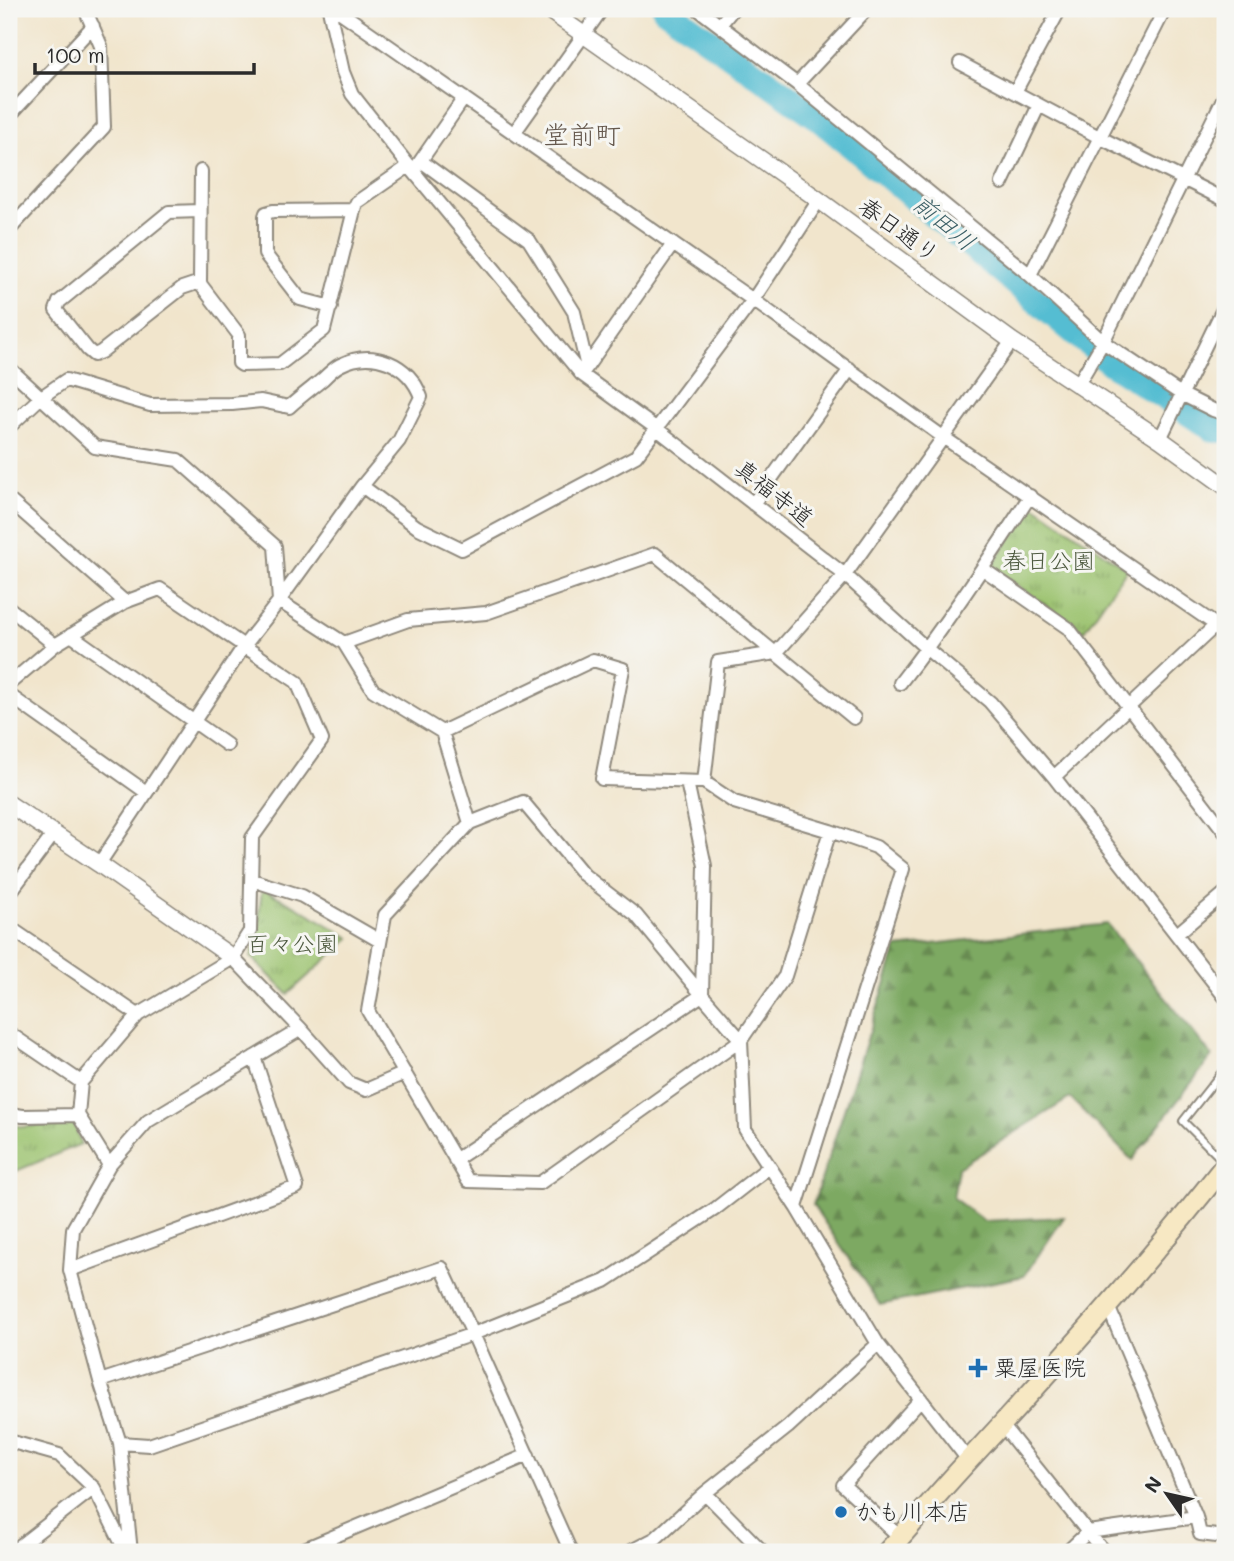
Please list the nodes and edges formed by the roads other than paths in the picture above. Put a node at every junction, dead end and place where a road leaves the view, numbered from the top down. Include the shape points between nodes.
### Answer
1 (85, 9) edge
2 (330, 9) edge
3 (336, 9) edge
4 (547, 9) edge
5 (602, 9) edge
6 (698, 9) edge
7 (733, 9) edge
8 (867, 9) edge
9 (1060, 9) edge
10 (1165, 9) edge
11 (720, 25) junction
12 (93, 26) junction
13 (584, 35) junction
14 (961, 64) dead end
15 (797, 84) junction
16 (1015, 92) junction
17 (1225, 95) edge
18 (464, 98) junction
19 (1040, 105) junction
20 (9, 116) edge
21 (514, 133) junction
22 (1099, 137) junction
23 (414, 166) junction
24 (201, 171) dead end
25 (1184, 179) junction
26 (1002, 183) dead end
27 (819, 200) junction
28 (1225, 200) edge
29 (354, 210) junction
30 (200, 211) junction
31 (9, 230) edge
32 (673, 244) junction
33 (1030, 275) junction
34 (200, 282) junction
35 (753, 299) junction
36 (1225, 305) edge
37 (331, 306) junction
38 (1012, 341) junction
39 (1103, 342) junction
40 (9, 368) edge
41 (850, 369) junction
42 (584, 370) junction
43 (1077, 384) junction
44 (1181, 394) junction
45 (40, 398) junction
46 (1225, 414) edge
47 (9, 427) edge
48 (657, 429) junction
49 (943, 437) junction
50 (1160, 439) junction
51 (362, 486) junction
52 (1225, 486) edge
53 (1030, 496) junction
54 (9, 500) edge
55 (753, 504) junction
56 (983, 569) junction
57 (845, 575) junction
58 (279, 601) junction
59 (125, 602) junction
60 (9, 608) edge
61 (1216, 625) junction
62 (71, 635) junction
63 (1225, 641) edge
64 (344, 643) junction
65 (55, 645) junction
66 (244, 646) junction
67 (927, 649) junction
68 (776, 653) junction
69 (900, 683) dead end
70 (9, 684) edge
71 (9, 695) edge
72 (1128, 707) junction
73 (854, 718) dead end
74 (193, 722) junction
75 (442, 732) junction
76 (227, 745) dead end
77 (1054, 777) junction
78 (687, 782) junction
79 (704, 782) junction
80 (146, 792) junction
81 (9, 804) edge
82 (470, 823) junction
83 (830, 831) junction
84 (1225, 832) edge
85 (53, 835) junction
86 (99, 864) junction
87 (252, 880) junction
88 (1225, 893) edge
89 (9, 894) edge
90 (9, 927) edge
91 (1177, 934) junction
92 (380, 941) junction
93 (233, 958) junction
94 (702, 995) junction
95 (1225, 997) edge
96 (138, 1015) junction
97 (301, 1029) junction
98 (9, 1033) edge
99 (741, 1040) junction
100 (254, 1058) junction
101 (1225, 1068) edge
102 (405, 1073) junction
103 (81, 1082) junction
104 (9, 1114) edge
105 (78, 1115) junction
106 (455, 1160) junction
107 (1225, 1164) edge
108 (110, 1165) junction
109 (769, 1167) junction
110 (796, 1207) junction
111 (69, 1270) junction
112 (1108, 1306) junction
113 (473, 1334) junction
114 (878, 1344) junction
115 (100, 1381) junction
116 (921, 1398) junction
117 (1002, 1425) junction
118 (9, 1441) edge
119 (120, 1443) junction
120 (528, 1455) junction
121 (969, 1461) junction
122 (94, 1488) junction
123 (705, 1493) junction
124 (1196, 1517) junction
125 (1088, 1532) junction
126 (900, 1537) junction
127 (1225, 1537) edge
128 (754, 1550) edge
129 (12, 1552) edge
130 (128, 1552) edge
131 (297, 1552) edge
132 (571, 1552) edge
133 (628, 1552) edge
134 (887, 1552) edge
135 (1066, 1552) edge
136 (1104, 1552) edge

1 - 12 street
2 - 23 street, 真福寺道 via 352,94
3 - 18 street
4 - 13 street, 春日通り
5 - 13 street
6 - 11 street
7 - 11 street
8 - 15 street
9 - 16 street
10 - 22 street
11 - 15 street
12 - 20 street
12 - 31 street via 101,46 104,127
13 - 21 street
13 - 27 street, 春日通り
14 - 16 street
15 - 33 street
16 - 19 street
17 - 25 street
18 - 21 street
18 - 23 street
19 - 22 street
19 - 26 street
21 - 32 street
22 - 25 street
22 - 33 street
23 - 29 street via 357,202
23 - 42 street, 真福寺道
23 - 42 street via 529,240 574,312
24 - 30 street
25 - 28 street
25 - 39 street
27 - 35 street
27 - 38 street, 春日通り
29 - 37 street
29 - 37 street via 273,211 265,216 265,254 296,296
30 - 34 street
30 - 34 street via 169,212 56,310 94,355 182,288
32 - 35 street
32 - 42 street
33 - 39 street
34 - 37 street via 239,334 242,365 281,365 324,330
35 - 41 street
35 - 48 street
36 - 44 street
38 - 43 street, 春日通り
38 - 49 street
39 - 43 street
39 - 44 street
40 - 45 street
41 - 49 street
41 - 55 street
42 - 48 street, 真福寺道
43 - 50 street, 春日通り
44 - 46 street
44 - 50 street
45 - 47 street
45 - 51 street via 66,380 150,405 261,401 289,407 340,365 363,358 384,360 401,368 421,397 399,441
45 - 58 street via 95,447 178,460 275,546
48 - 51 street via 636,456 462,549 418,527
48 - 55 street, 真福寺道
49 - 53 street
49 - 57 street
50 - 52 street, 春日通り
51 - 58 street
53 - 56 street
53 - 61 street
54 - 59 street
55 - 57 street, 真福寺道
56 - 67 street
56 - 72 street via 1068,628
57 - 67 street, 真福寺道
57 - 68 street
58 - 64 street
58 - 66 street
59 - 62 street
59 - 66 street via 160,589
60 - 65 street
61 - 63 street
61 - 72 street
62 - 65 street
62 - 74 street
64 - 68 street via 408,620 486,613 655,554
64 - 75 street via 373,690
65 - 70 street
66 - 74 street
66 - 87 street via 297,682 322,740 251,838
67 - 69 street
67 - 77 street, 真福寺道 via 990,702
68 - 73 street
68 - 79 street via 718,662
71 - 80 street
72 - 77 street
72 - 84 street
74 - 76 street
74 - 80 street
75 - 78 street via 593,660 624,669 602,779
75 - 82 street
77 - 91 street, 真福寺道
78 - 79 street
78 - 94 street via 705,866
79 - 83 street via 734,802
80 - 86 street
81 - 85 street
82 - 92 street via 385,915
82 - 94 street via 523,802 584,874 636,915
83 - 99 street via 785,976
83 - 110 street via 876,847 903,869
85 - 86 street
85 - 89 street
86 - 93 street
87 - 92 street via 302,896
87 - 93 street via 250,931
88 - 91 street
90 - 96 street
91 - 95 street, 真福寺道
92 - 102 street via 368,1011
93 - 96 street
93 - 97 street
94 - 99 street
94 - 106 street
96 - 103 street
97 - 100 street
97 - 102 street via 349,1083 366,1090
98 - 103 street
99 - 106 street via 540,1183 468,1181
99 - 109 street via 745,1129
100 - 108 street via 148,1121
100 - 111 street via 297,1187
101 - 107 lane via 1183,1121
102 - 106 street
103 - 105 street
104 - 105 street
105 - 108 street
107 - 112 main road
108 - 111 street via 73,1229
109 - 110 street
109 - 113 street via 715,1209 605,1281
110 - 114 street
111 - 115 street
112 - 117 main road
112 - 124 street
113 - 115 street via 442,1268
113 - 119 street via 149,1445
113 - 120 street
114 - 116 street
114 - 123 street via 788,1427
115 - 119 street
116 - 121 street
116 - 126 street via 843,1485
117 - 121 main road
117 - 125 street
118 - 122 street via 59,1455
119 - 130 street
120 - 131 street
120 - 132 street
121 - 126 main road
122 - 129 street
122 - 130 street
123 - 128 street
123 - 133 street via 656,1538
124 - 125 street
124 - 127 street via 1200,1534
125 - 135 street
125 - 136 street
126 - 134 main road

